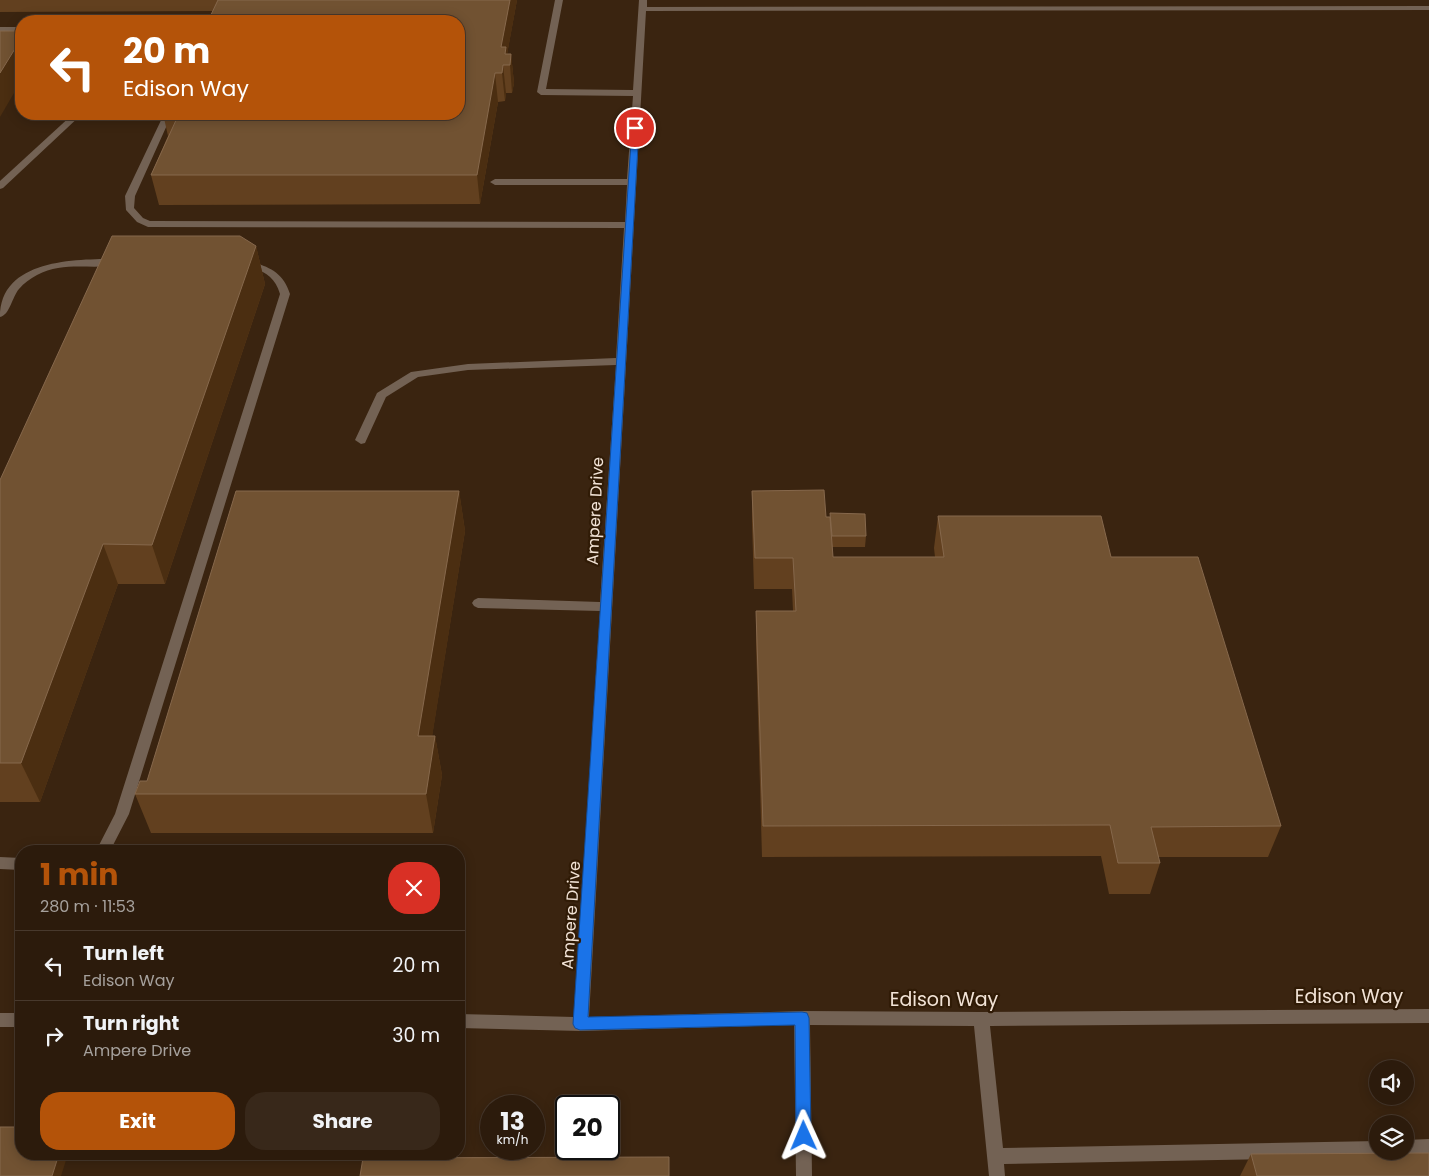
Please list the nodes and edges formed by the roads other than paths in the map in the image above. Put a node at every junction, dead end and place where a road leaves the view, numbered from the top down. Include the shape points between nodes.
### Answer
1 (559, 0) edge
2 (873, 0) edge
3 (954, 4) edge
4 (1289, 4) edge
5 (642, 5) edge
6 (1429, 8) edge
7 (876, 9) junction
8 (0, 29) edge
9 (15, 29) edge
10 (637, 93) junction
11 (72, 120) edge
12 (165, 120) edge
13 (495, 182) dead end
14 (632, 182) junction
15 (0, 186) edge
16 (629, 224) junction
17 (134, 262) edge
18 (232, 263) edge
19 (0, 314) edge
20 (621, 361) junction
21 (361, 440) dead end
22 (478, 602) dead end
23 (606, 607) junction
24 (106, 845) edge
25 (0, 863) edge
26 (15, 864) edge
27 (1429, 1016) edge
28 (802, 1018) junction
29 (981, 1019) junction
30 (0, 1020) edge
31 (15, 1020) edge
32 (465, 1022) edge
33 (580, 1024) junction
34 (1369, 1148) edge
35 (1414, 1148) edge
36 (1429, 1148) edge
37 (994, 1156) junction
38 (804, 1176) edge
39 (997, 1176) edge

1 - 10 street via 541,92
2 - 7 street
3 - 4 street
3 - 7 street
4 - 6 street
5 - 7 street
5 - 10 street, Ampere Drive
8 - 9 street
10 - 14 street, Ampere Drive
11 - 15 street
12 - 16 street via 130,196 129,208 148,224
13 - 14 street
14 - 16 street, Ampere Drive
16 - 20 street, Ampere Drive
17 - 19 street via 59,264 31,273 16,286
18 - 24 street via 268,269 282,280 285,294 122,814
20 - 21 street via 468,367 415,374 381,395
20 - 23 street, Ampere Drive
22 - 23 street
23 - 33 street, Ampere Drive
25 - 26 street
27 - 29 street, Edison Way
28 - 29 street, Edison Way
28 - 33 street, Edison Way
28 - 38 street
29 - 37 street
30 - 31 street
32 - 33 street, Edison Way
34 - 37 street
35 - 36 street
37 - 39 street

